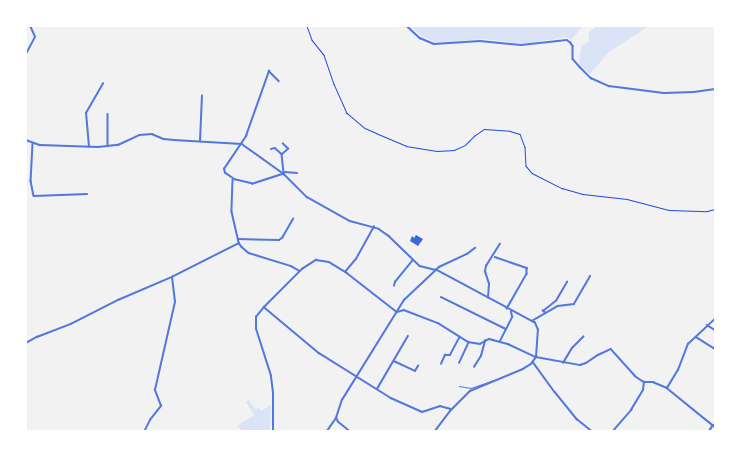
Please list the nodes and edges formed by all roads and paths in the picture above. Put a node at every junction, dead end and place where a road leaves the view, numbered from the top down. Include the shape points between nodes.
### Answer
1 (30, 26) edge
2 (307, 26) edge
3 (407, 26) edge
4 (26, 54) edge
5 (279, 81) dead end
6 (103, 82) dead end
7 (715, 89) edge
8 (202, 96) dead end
9 (108, 114) dead end
10 (26, 140) edge
11 (200, 141) junction
12 (33, 143) junction
13 (242, 144) junction
14 (283, 144) dead end
15 (108, 146) junction
16 (89, 147) junction
17 (271, 149) dead end
18 (282, 154) junction
19 (284, 173) junction
20 (297, 173) dead end
21 (233, 179) junction
22 (88, 194) dead end
23 (715, 209) edge
24 (293, 219) dead end
25 (374, 227) junction
26 (238, 239) junction
27 (239, 243) junction
28 (500, 244) dead end
29 (475, 248) dead end
30 (495, 256) dead end
31 (413, 260) junction
32 (436, 270) junction
33 (300, 271) junction
34 (345, 272) junction
35 (172, 276) junction
36 (590, 276) dead end
37 (567, 282) dead end
38 (394, 286) dead end
39 (441, 297) dead end
40 (488, 298) junction
41 (264, 307) junction
42 (507, 309) junction
43 (511, 311) junction
44 (397, 312) junction
45 (545, 313) junction
46 (715, 319) edge
47 (532, 321) junction
48 (707, 325) junction
49 (506, 329) junction
50 (715, 330) edge
51 (408, 336) dead end
52 (696, 336) junction
53 (583, 337) dead end
54 (460, 338) junction
55 (485, 341) junction
56 (500, 341) junction
57 (469, 342) junction
58 (26, 343) edge
59 (715, 349) edge
60 (536, 357) junction
61 (394, 361) junction
62 (533, 362) junction
63 (563, 363) junction
64 (441, 364) dead end
65 (459, 364) dead end
66 (418, 366) dead end
67 (474, 367) dead end
68 (357, 376) junction
69 (497, 380) junction
70 (644, 382) junction
71 (459, 386) dead end
72 (667, 388) junction
73 (377, 389) junction
74 (451, 409) junction
75 (336, 418) junction
76 (713, 425) junction
77 (715, 427) edge
78 (104, 431) edge
79 (146, 431) edge
80 (273, 431) edge
81 (327, 431) edge
82 (349, 431) edge
83 (435, 431) edge
84 (592, 431) edge
85 (613, 431) edge
86 (709, 431) edge

1 - 4 street via 35,37
2 - 23 path via 312,40 324,55 347,113 365,128 406,146 437,151 454,150 484,130 515,132 520,134 523,140 526,166 532,173 562,188 583,194 626,199 669,210
3 - 7 street via 420,38 434,44 480,40 521,46 567,40 573,46 573,59 580,67 591,78 610,86 664,93
5 - 13 street via 269,71
6 - 16 street via 86,113
8 - 11 street
9 - 15 street
10 - 12 street
11 - 13 street
11 - 15 street via 164,139 152,134 143,134 118,145
12 - 16 street
12 - 22 street via 31,181 34,196
13 - 19 street
13 - 21 street via 224,169
14 - 18 street via 288,149
15 - 16 street
17 - 18 street via 275,148
18 - 19 street
19 - 20 street
19 - 21 street via 253,184
19 - 25 street via 307,197 350,221
21 - 26 street via 232,212
24 - 26 street via 279,240
25 - 31 street via 389,236
25 - 34 street via 356,259
26 - 27 street
27 - 33 street via 249,253
27 - 35 street
28 - 40 street via 486,266
29 - 32 street
30 - 42 street via 527,268 527,274
31 - 32 street via 423,268
31 - 38 street
32 - 40 street
32 - 44 street via 409,294
33 - 34 street via 316,260 329,262
33 - 41 street
34 - 44 street
35 - 58 street
35 - 79 street via 175,302 155,390 161,406 146,427
36 - 45 street via 574,304 558,306
37 - 45 street via 556,301 543,310
39 - 49 street
40 - 42 street
41 - 68 street via 319,353
41 - 80 street via 257,314 256,328 273,393
42 - 43 street
43 - 47 street
43 - 49 street via 512,317
44 - 54 street via 404,310 438,323
44 - 68 street
45 - 47 street
46 - 48 street
47 - 60 street via 538,330
48 - 50 street
48 - 52 street
49 - 56 street
51 - 61 street
52 - 59 street
52 - 72 street via 688,344 678,370
53 - 63 street via 572,348
54 - 57 street
54 - 64 street via 450,355 445,355
55 - 56 street
55 - 57 street via 480,344
55 - 67 street via 481,356
56 - 60 street
57 - 65 street
60 - 62 street
60 - 63 street
61 - 66 street via 415,371
61 - 73 street
62 - 69 street via 524,369
62 - 84 street via 577,419
63 - 70 street via 580,365 611,349 626,368
68 - 73 street
68 - 75 street via 346,391
69 - 71 lane via 471,388
69 - 74 street via 470,392
70 - 72 street via 653,382
70 - 85 street via 643,390 631,410
72 - 76 street
73 - 74 street via 418,411 426,412 440,406
74 - 83 street
75 - 81 street
75 - 82 street
76 - 77 street
76 - 86 street
78 - 79 highway

